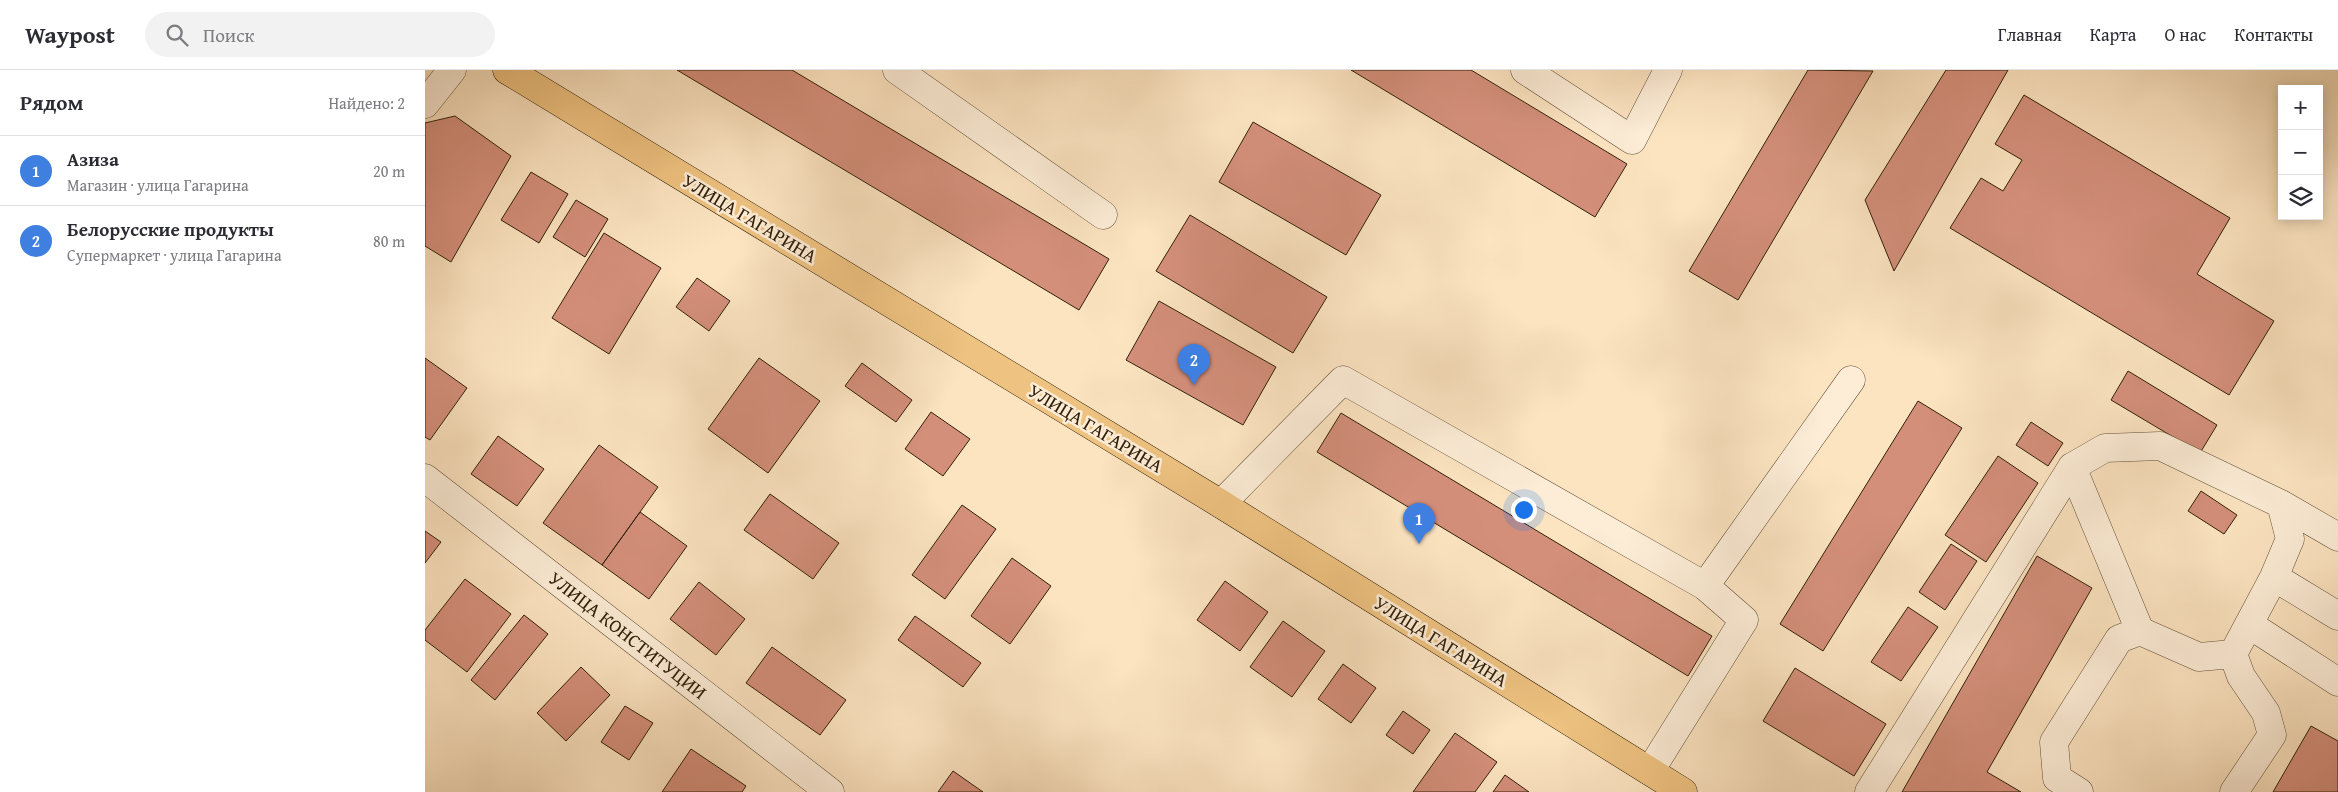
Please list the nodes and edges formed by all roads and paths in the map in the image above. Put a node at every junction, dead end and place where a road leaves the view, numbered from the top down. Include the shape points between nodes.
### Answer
1 (452, 70) edge
2 (507, 70) edge
3 (897, 70) edge
4 (1525, 70) edge
5 (1668, 70) edge
6 (425, 104) edge
7 (1103, 216) dead end
8 (1851, 380) dead end
9 (2073, 467) junction
10 (425, 478) edge
11 (1221, 504) junction
12 (2281, 504) junction
13 (2338, 537) edge
14 (2274, 577) junction
15 (1705, 586) junction
16 (2338, 616) edge
17 (2250, 625) junction
18 (2140, 631) junction
19 (2233, 654) junction
20 (2338, 682) edge
21 (1650, 771) junction
22 (830, 792) edge
23 (1683, 792) edge
24 (1869, 792) edge
25 (2079, 792) edge
26 (2234, 792) edge

1 - 6 street
2 - 11 main road, УЛИЦА ГАГАРИНА
3 - 7 street
4 - 5 street via 1632,140
8 - 15 street
9 - 12 street via 2105,448 2160,446
9 - 18 street
9 - 24 street
10 - 22 street, УЛИЦА КОНСТИТУЦИИ
11 - 15 street via 1343,380
11 - 21 main road, УЛИЦА ГАГАРИНА
12 - 13 street
12 - 14 street via 2290,539
14 - 16 street
14 - 17 street
15 - 21 street via 1744,620
17 - 19 street
17 - 20 street
18 - 19 street via 2199,657
18 - 25 street via 2119,639 2054,742 2057,778
19 - 26 street via 2241,676 2265,713 2271,735
21 - 23 main road, УЛИЦА ГАГАРИНА

